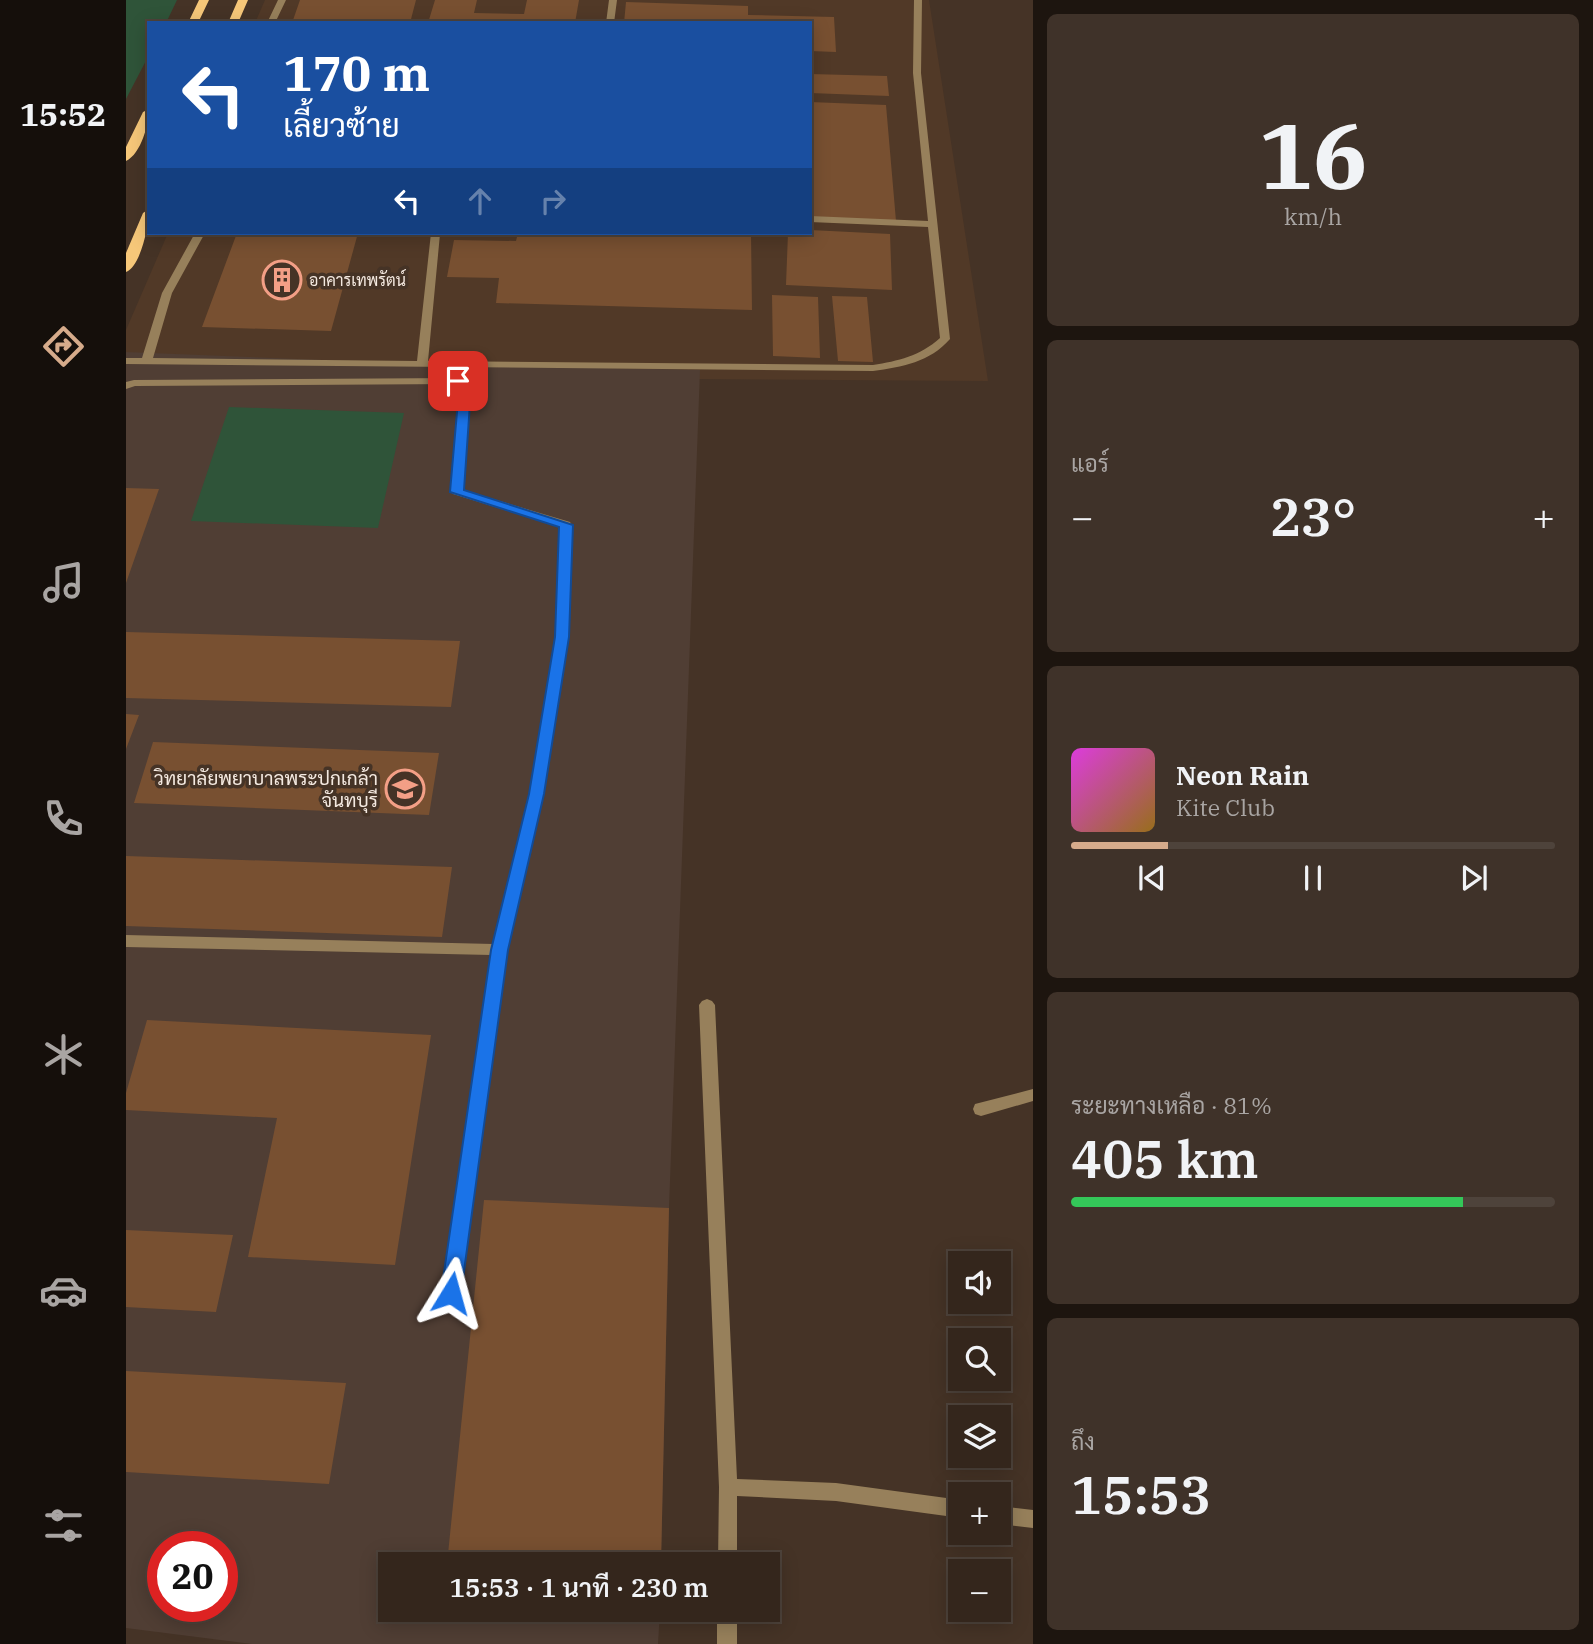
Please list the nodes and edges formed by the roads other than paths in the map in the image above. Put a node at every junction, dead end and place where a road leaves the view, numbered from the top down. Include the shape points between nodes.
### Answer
1 (204, 0) edge
2 (243, 0) edge
3 (282, 0) edge
4 (613, 0) edge
5 (918, 0) edge
6 (194, 21) edge
7 (234, 21) edge
8 (272, 21) edge
9 (610, 21) edge
10 (147, 116) edge
11 (126, 158) edge
12 (147, 218) edge
13 (812, 219) edge
14 (932, 224) junction
15 (199, 235) edge
16 (435, 235) edge
17 (126, 268) edge
18 (126, 361) edge
19 (146, 362) junction
20 (422, 364) junction
21 (126, 386) edge
22 (126, 941) edge
23 (499, 950) junction
24 (708, 1005) dead end
25 (1033, 1095) edge
26 (981, 1109) dead end
27 (451, 1293) dead end
28 (728, 1487) junction
29 (948, 1507) edge
30 (1011, 1516) edge
31 (1033, 1519) edge
32 (727, 1552) edge
33 (727, 1622) edge
34 (727, 1644) edge

1 - 6 main road
2 - 7 main road
3 - 8 street
4 - 9 street
5 - 14 street via 917,72
10 - 11 main road
12 - 17 main road
13 - 14 street
14 - 20 street via 945,339 930,353 908,363 873,368
15 - 19 street via 167,293
16 - 20 street
18 - 19 street
19 - 20 street
21 - 23 street via 458,381 465,389 457,492 566,525 562,637 537,794
22 - 23 street
23 - 27 street
24 - 28 street
25 - 26 street
28 - 29 street via 836,1492
28 - 32 street
30 - 31 street
33 - 34 street

